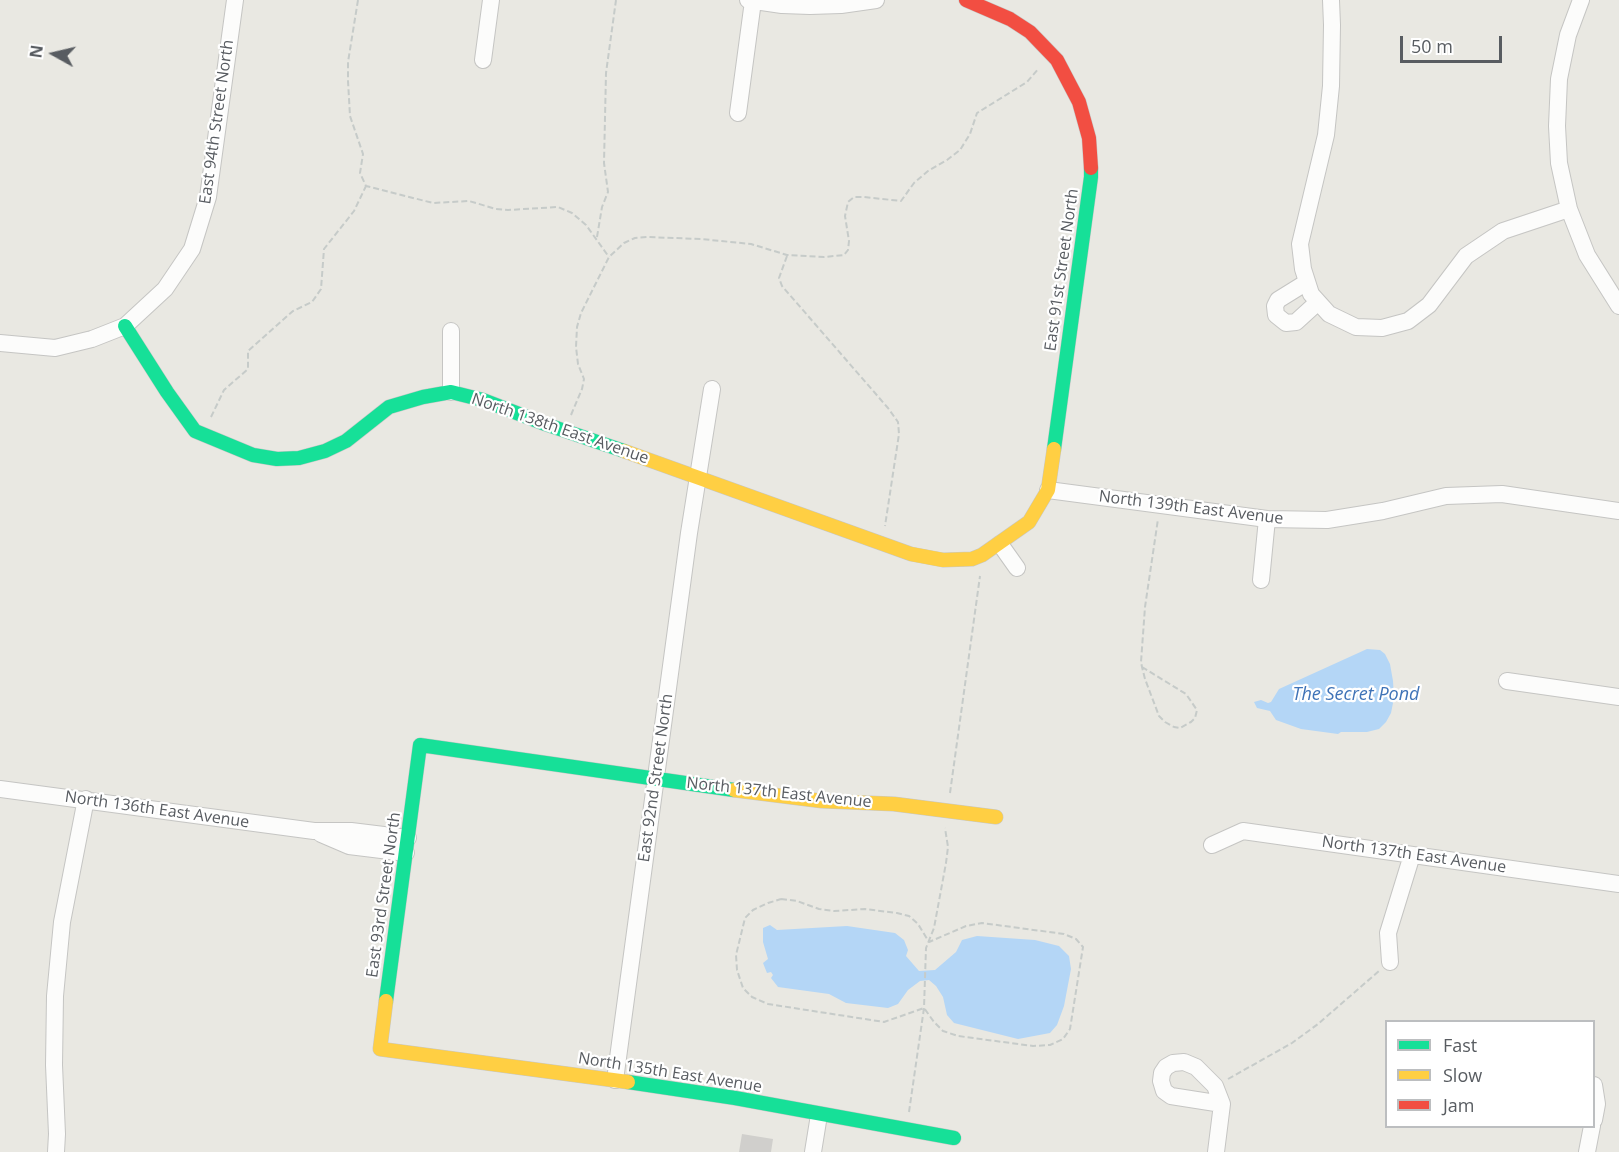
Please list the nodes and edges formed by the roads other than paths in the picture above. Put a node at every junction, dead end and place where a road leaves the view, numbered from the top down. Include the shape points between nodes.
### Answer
1 (235, 0) edge
2 (490, 0) edge
3 (876, 0) edge
4 (966, 0) edge
5 (1331, 0) edge
6 (1581, 0) edge
7 (751, 1) edge
8 (483, 60) dead end
9 (738, 113) dead end
10 (1569, 209) junction
11 (1619, 306) edge
12 (125, 326) junction
13 (451, 331) dead end
14 (0, 343) edge
15 (712, 389) dead end
16 (451, 392) junction
17 (698, 476) junction
18 (1048, 490) junction
19 (1619, 512) edge
20 (1267, 519) junction
21 (1000, 544) junction
22 (1017, 568) dead end
23 (1261, 580) dead end
24 (1507, 681) dead end
25 (1619, 697) edge
26 (420, 745) joint
27 (657, 779) junction
28 (0, 789) edge
29 (86, 799) junction
30 (996, 817) dead end
31 (407, 845) junction
32 (1212, 845) dead end
33 (1412, 855) junction
34 (1619, 884) edge
35 (1390, 963) road end
36 (380, 1048) joint
37 (615, 1080) junction
38 (1595, 1094) edge
39 (1222, 1104) junction
40 (1595, 1112) edge
41 (819, 1115) junction
42 (1592, 1128) edge
43 (954, 1138) dead end
44 (56, 1152) edge
45 (813, 1152) edge
46 (1216, 1152) edge
47 (1587, 1152) edge

1 - 12 street, East 94th Street North via 208,197 192,249 165,289
2 - 8 street
3 - 7 street via 810,6
4 - 18 street, East 91st Street North via 1010,19 1030,32 1052,55 1079,102 1089,138 1091,177
5 - 10 street via 1331,86 1326,135 1300,244 1303,269 1312,293 1329,314 1356,327 1382,328 1408,321 1429,305 1466,256 1503,231
6 - 10 street via 1568,35 1559,79 1559,163
7 - 9 street
10 - 11 street via 1587,255
12 - 14 street via 56,348
12 - 16 street, North 138th East Avenue via 195,431 253,455 299,458 326,451 346,441 388,408
13 - 16 street
15 - 17 street, East 92nd Street North
16 - 17 street, North 138th East Avenue
17 - 21 street, North 138th East Avenue via 911,554 943,560 972,559
17 - 27 street, East 92nd Street North
18 - 20 street, North 139th East Avenue
18 - 21 street, North 138th East Avenue via 1029,522
19 - 20 street, North 139th East Avenue via 1502,494 1446,496 1327,520
20 - 23 street
21 - 22 street
24 - 25 street
26 - 27 street, North 137th East Avenue
26 - 31 street, East 93rd Street North
27 - 30 street, North 137th East Avenue via 769,795 894,804
27 - 37 street, East 92nd Street North
28 - 29 street, North 136th East Avenue
29 - 31 street, North 136th East Avenue via 314,831 350,846
29 - 44 street via 62,922 55,996
31 - 36 street, East 93rd Street North
32 - 33 street, North 137th East Avenue via 1243,831
33 - 34 street, North 137th East Avenue
33 - 35 street via 1388,933
36 - 37 street, North 135th East Avenue
37 - 41 street, North 135th East Avenue
38 - 40 street
39 - 39 street via 1215,1086 1196,1067 1173,1063 1162,1073 1164,1091 1171,1096
39 - 46 street
41 - 43 street, North 135th East Avenue
41 - 45 street
42 - 47 street

